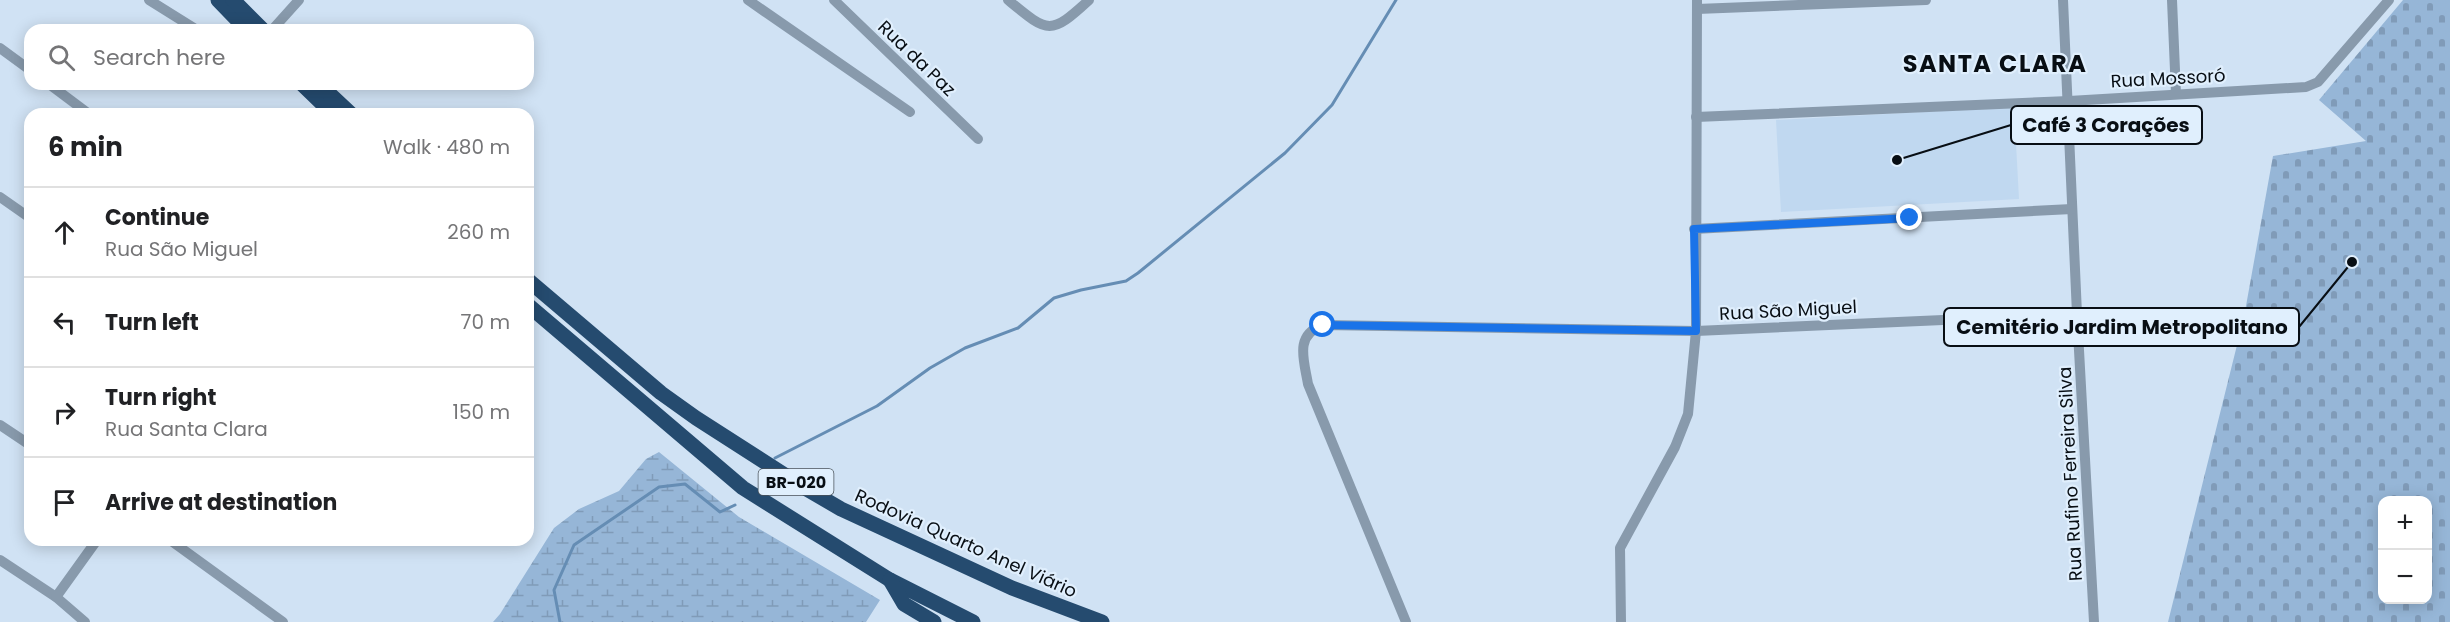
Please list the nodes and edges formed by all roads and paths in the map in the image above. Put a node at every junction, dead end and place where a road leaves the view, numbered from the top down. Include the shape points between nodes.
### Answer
1 (149, 0) edge
2 (218, 0) edge
3 (233, 0) edge
4 (299, 0) edge
5 (748, 0) edge
6 (834, 0) edge
7 (1008, 0) edge
8 (1089, 0) edge
9 (1926, 0) edge
10 (2063, 0) edge
11 (2172, 0) edge
12 (2389, 0) edge
13 (1697, 4) edge
14 (187, 24) edge
15 (241, 24) edge
16 (257, 24) edge
17 (277, 24) edge
18 (0, 48) edge
19 (24, 66) edge
20 (57, 90) edge
21 (308, 90) edge
22 (325, 90) edge
23 (2176, 94) junction
24 (2069, 101) junction
25 (81, 108) edge
26 (327, 108) edge
27 (345, 108) edge
28 (910, 112) dead end
29 (1696, 117) junction
30 (978, 139) dead end
31 (0, 197) edge
32 (2072, 209) junction
33 (24, 214) edge
34 (1694, 229) junction
35 (534, 285) edge
36 (534, 310) edge
37 (2077, 314) junction
38 (1696, 331) junction
39 (0, 425) edge
40 (24, 441) edge
41 (93, 546) edge
42 (178, 546) edge
43 (0, 560) edge
44 (890, 580) junction
45 (56, 597) junction
46 (85, 622) edge
47 (283, 622) edge
48 (934, 622) edge
49 (973, 622) edge
50 (1102, 622) edge
51 (1406, 622) edge
52 (1621, 622) edge
53 (2094, 622) edge

1 - 14 street
2 - 15 highway
3 - 16 highway
4 - 17 street
5 - 28 street
6 - 30 street, Rua da Paz
7 - 8 street via 1049,28 1072,16
9 - 13 street
10 - 24 street, Rua Rufino Ferreira Silva
11 - 23 street
12 - 23 street, Rua Mossoró via 2314,84
13 - 29 street
18 - 19 street
20 - 25 street
21 - 26 highway
22 - 27 highway
23 - 24 street, Rua Mossoró
24 - 29 street, Rua Mossoró
24 - 32 street, Rua Rufino Ferreira Silva
29 - 34 street
31 - 33 street
32 - 34 street
32 - 37 street, Rua Rufino Ferreira Silva
34 - 38 street
35 - 50 highway, Rodovia Quarto Anel Viário / BR-020 via 661,393 805,488 1012,588
36 - 44 highway, BR-020 via 743,488
37 - 38 street, Rua São Miguel
37 - 53 street, Rua Rufino Ferreira Silva
38 - 51 street, Rua São Miguel via 1323,325 1313,328 1302,348 1308,384
38 - 52 street via 1688,414 1682,433 1620,548
39 - 40 street
41 - 45 street
42 - 47 street
43 - 45 street
44 - 48 highway via 904,604
44 - 49 highway, BR-020
45 - 46 street

